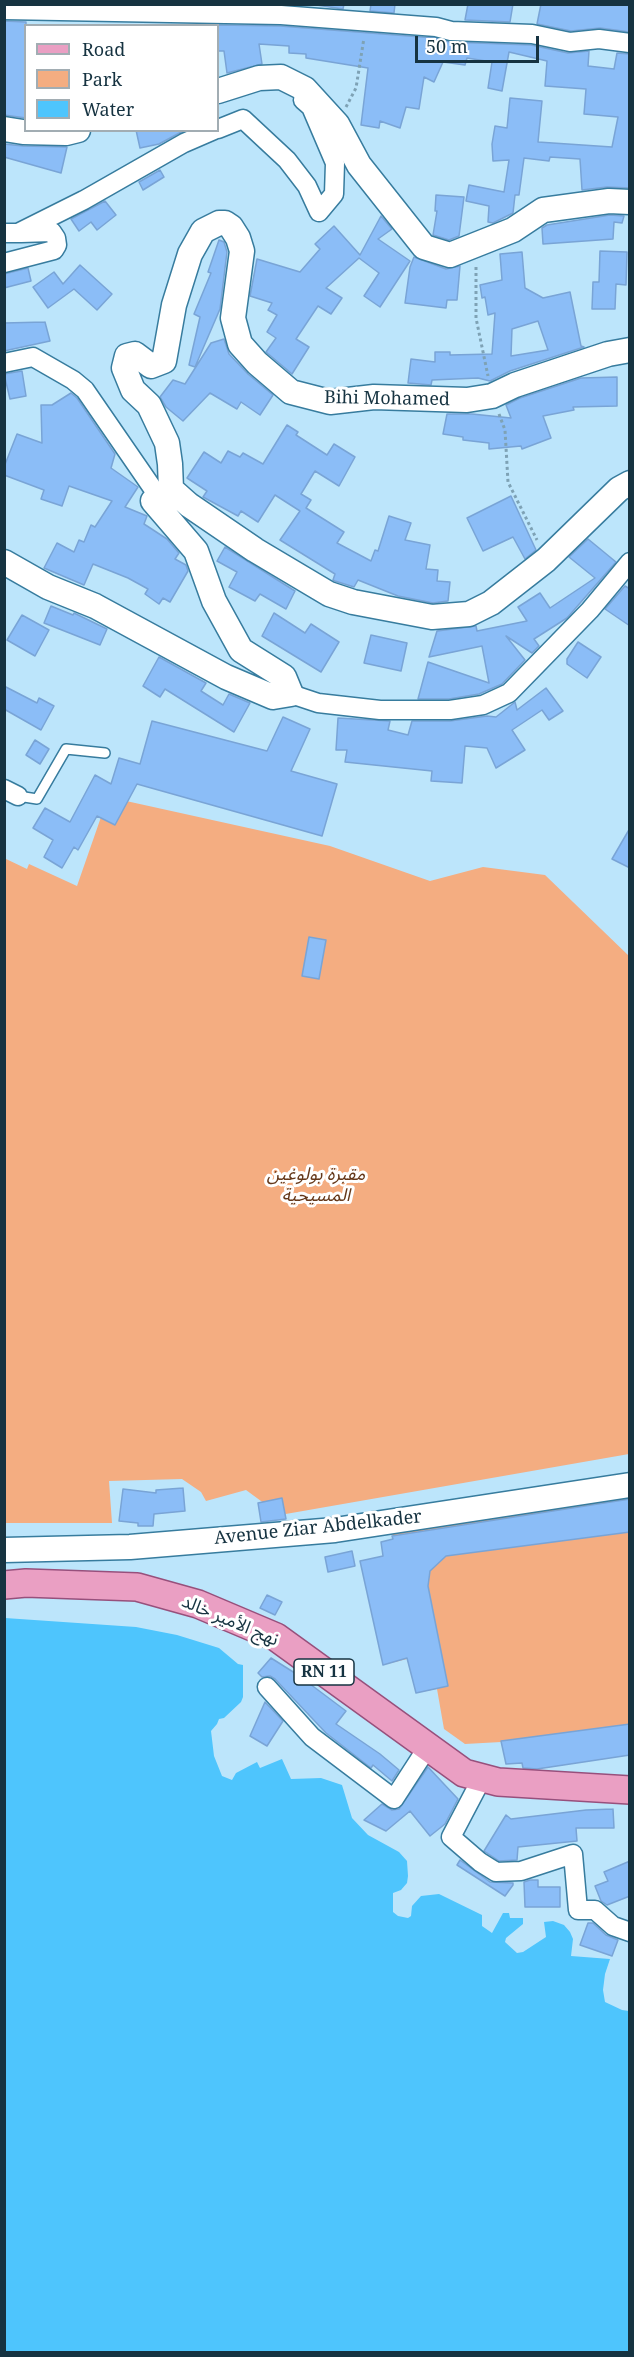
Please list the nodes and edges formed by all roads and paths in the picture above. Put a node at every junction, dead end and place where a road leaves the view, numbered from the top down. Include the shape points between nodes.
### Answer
1 (4, 10) edge
2 (366, 22) junction
3 (630, 43) edge
4 (281, 77) junction
5 (219, 91) edge
6 (337, 124) junction
7 (4, 129) edge
8 (219, 129) edge
9 (24, 130) edge
10 (50, 132) edge
11 (70, 132) edge
12 (211, 132) edge
13 (630, 202) edge
14 (11, 233) edge
15 (4, 263) edge
16 (630, 350) edge
17 (4, 363) edge
18 (630, 483) edge
19 (164, 493) junction
20 (4, 562) edge
21 (630, 562) edge
22 (291, 694) junction
23 (105, 753) dead end
24 (11, 793) edge
25 (630, 1485) edge
26 (4, 1550) edge
27 (4, 1585) edge
28 (267, 1687) dead end
29 (427, 1748) junction
30 (482, 1778) junction
31 (630, 1790) edge
32 (630, 1932) edge

1 - 2 street via 281,15
2 - 3 street via 532,34 570,42 599,39
2 - 6 path via 356,88
4 - 5 street via 259,78
4 - 6 street via 305,89
4 - 8 street via 311,107 335,163 334,194 319,212 307,186 287,160 243,119
6 - 13 street via 359,165 424,247 450,255 513,230 543,210
7 - 9 street
10 - 11 street
12 - 14 street via 184,143 84,200
14 - 15 street via 52,232 57,245 54,250
16 - 19 street, Bihi Mohamed via 515,385 492,396 467,400 374,398 330,402 291,392 240,344 233,318 242,251 231,227 219,223 203,231 190,254 174,305 164,361 151,366 135,354 128,356 124,368 133,390 148,405 167,443 170,464
17 - 19 street via 33,357 73,380 85,390
18 - 19 street via 619,489 546,560 491,603 469,614 432,617 329,594
19 - 22 street via 153,501 196,551 214,601 242,650 284,677
20 - 22 street via 226,677 273,697
21 - 22 street via 590,610 509,693 483,705 450,710 380,710 318,703
23 - 24 lane via 66,749 37,799
25 - 26 street, Avenue Ziar Abdelkader via 335,1530 130,1547
27 - 29 main road, نهج الأمير خالد / RN 11 via 137,1587 198,1604 276,1637
28 - 29 street via 312,1737 394,1799
29 - 30 main road, نهج الأمير خالد / RN 11 via 464,1773
30 - 31 main road, نهج الأمير خالد / RN 11
30 - 32 street via 451,1837 496,1872 522,1871 573,1854 578,1911 595,1910 613,1926

